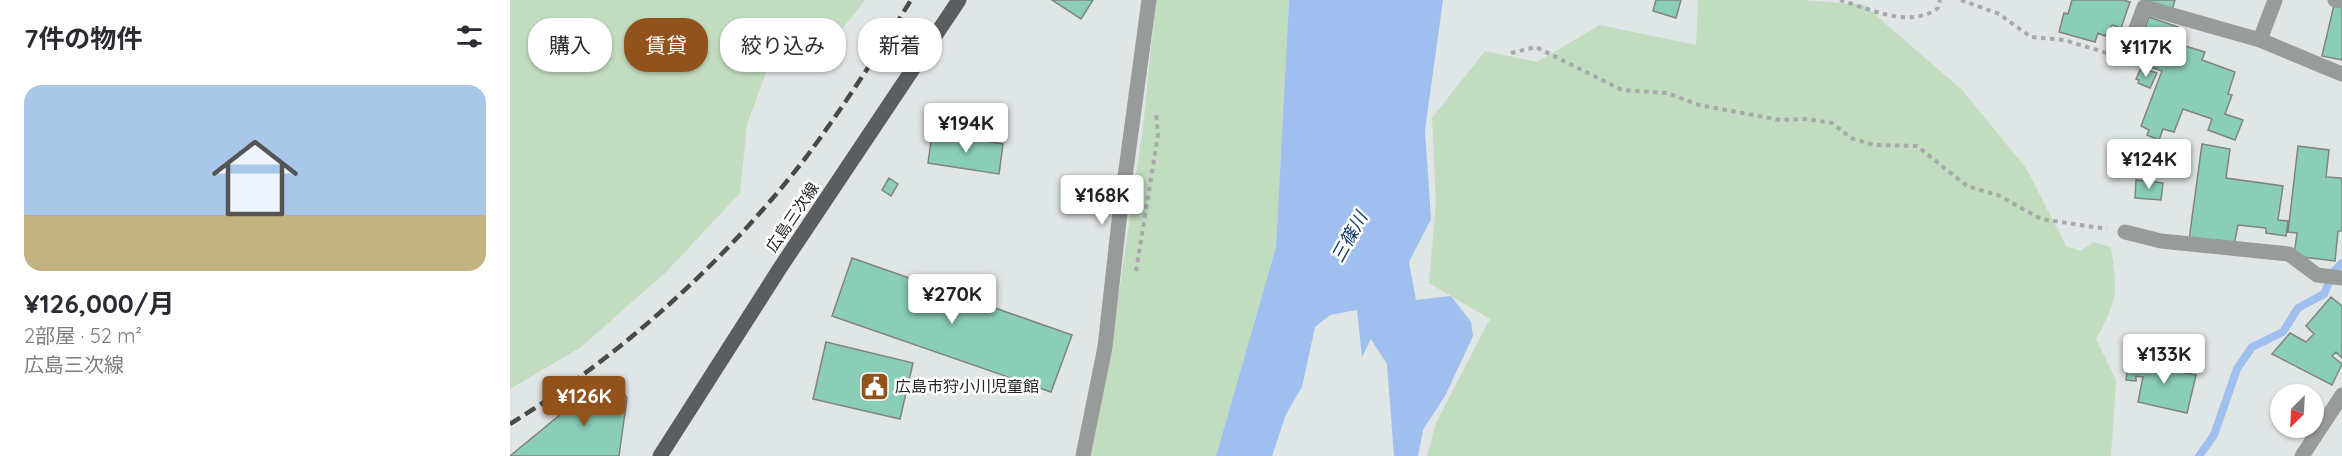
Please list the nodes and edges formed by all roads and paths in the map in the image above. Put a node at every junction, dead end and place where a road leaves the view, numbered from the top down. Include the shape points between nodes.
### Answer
1 (959, 0) edge
2 (1149, 0) edge
3 (1840, 0) edge
4 (1940, 0) edge
5 (1961, 0) edge
6 (2275, 0) edge
7 (2335, 0) edge
8 (2342, 1) edge
9 (2260, 40) junction
10 (1511, 53) dead end
11 (2125, 58) joint
12 (2342, 74) edge
13 (2125, 232) joint
14 (2342, 278) edge
15 (2342, 395) edge
16 (660, 456) edge
17 (1083, 456) edge
18 (2302, 456) edge

1 - 16 main road, 広島三次線
2 - 17 street via 1105,347
3 - 4 path via 1915,19 1929,15 1938,8
5 - 11 path via 1999,14 2031,37 2064,40
6 - 9 street
7 - 8 street
9 - 11 street via 2144,6
9 - 12 street
10 - 13 path via 1536,47 1622,90 1667,93 1699,105 1780,120 1832,123 1851,138 1874,145 1917,146 1967,186 2000,196 2041,219
13 - 14 street via 2160,241 2289,254 2318,275
15 - 18 street

